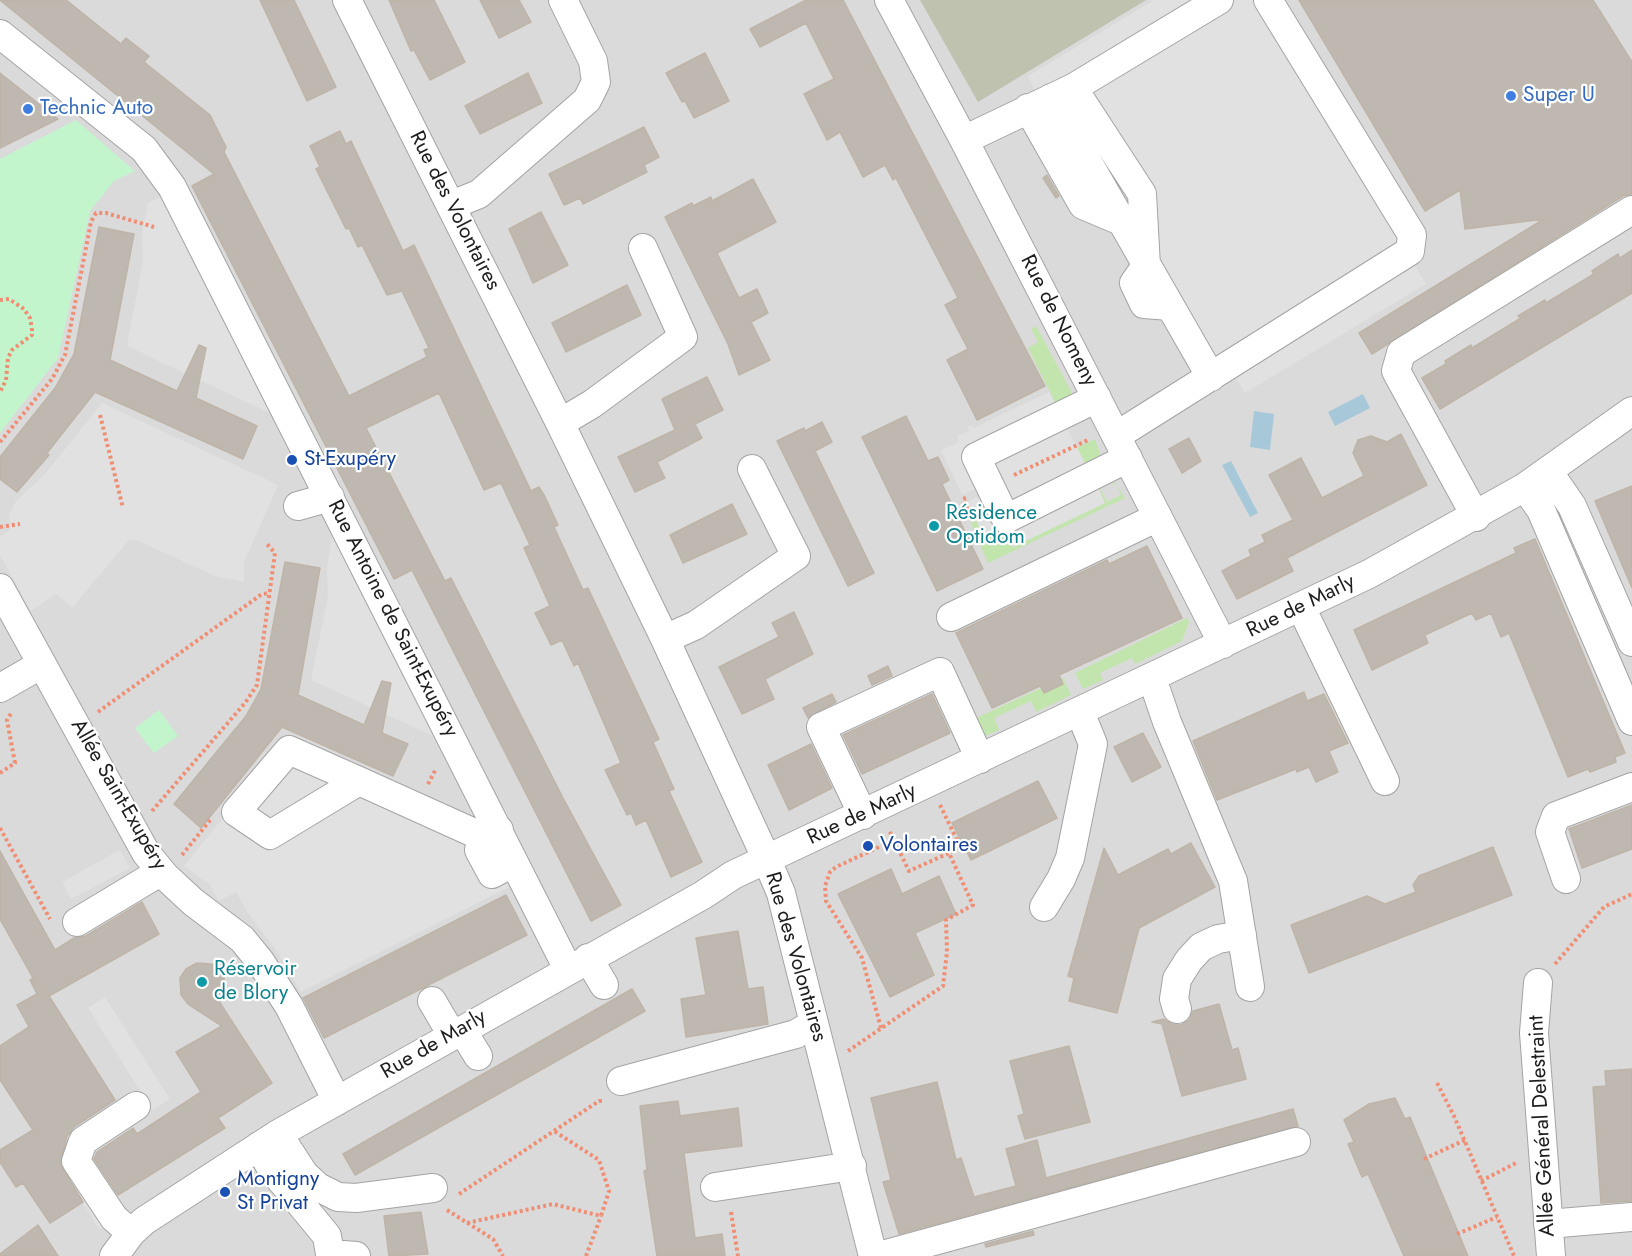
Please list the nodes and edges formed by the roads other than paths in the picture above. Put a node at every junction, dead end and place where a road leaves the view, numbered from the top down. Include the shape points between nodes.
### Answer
1 (347, 0) edge
2 (563, 0) edge
3 (889, 0) edge
4 (1218, 0) edge
5 (1268, 0) edge
6 (0, 34) edge
7 (1051, 98) junction
8 (964, 140) junction
9 (452, 206) junction
10 (1632, 210) edge
11 (643, 248) dead end
12 (1146, 266) junction
13 (1211, 377) junction
14 (1097, 398) junction
15 (1632, 411) edge
16 (560, 423) junction
17 (1119, 441) junction
18 (752, 469) dead end
19 (1548, 471) junction
20 (1525, 488) junction
21 (330, 497) junction
22 (298, 506) dead end
23 (1158, 517) junction
24 (1476, 517) junction
25 (0, 588) edge
26 (1301, 607) junction
27 (951, 617) dead end
28 (665, 639) junction
29 (1632, 642) edge
30 (1223, 644) junction
31 (42, 664) junction
32 (1152, 678) junction
33 (7, 699) edge
34 (1080, 712) junction
35 (1632, 721) edge
36 (980, 759) junction
37 (359, 781) junction
38 (1385, 781) dead end
39 (1632, 788) edge
40 (871, 811) junction
41 (491, 834) junction
42 (766, 858) junction
43 (163, 874) junction
44 (1566, 879) dead end
45 (1044, 908) dead end
46 (64, 922) road end
47 (1242, 935) junction
48 (578, 963) junction
49 (1538, 983) road end
50 (604, 985) dead end
51 (1250, 987) dead end
52 (432, 1001) dead end
53 (1177, 1010) dead end
54 (814, 1023) junction
55 (457, 1032) junction
56 (478, 1056) dead end
57 (615, 1091) road end
58 (337, 1101) junction
59 (136, 1106) dead end
60 (268, 1140) junction
61 (1296, 1142) dead end
62 (852, 1166) junction
63 (721, 1186) road end
64 (442, 1199) road end
65 (1632, 1217) edge
66 (1548, 1224) junction
67 (131, 1233) junction
68 (114, 1256) edge
69 (356, 1256) edge
70 (873, 1256) edge
71 (879, 1256) edge
72 (1551, 1256) edge

1 - 9 street, Rue des Volontaires
2 - 9 street via 593,61 596,82 587,100 479,194
3 - 8 street, Rue de Nomeny
4 - 7 street
5 - 13 street via 1412,235 1410,251
6 - 21 street, Rue Antoine de Saint-Exupéry via 144,149 165,176
7 - 8 street
7 - 12 street via 1142,194
7 - 12 street via 1083,205 1121,221
8 - 14 street, Rue de Nomeny
9 - 16 street, Rue des Volontaires
10 - 24 street via 1401,352 1396,371
11 - 16 street via 682,337
12 - 13 street via 1134,284 1144,304 1170,306
13 - 17 street
14 - 17 street, Rue de Nomeny
14 - 17 street via 976,458 1006,519
15 - 19 street, Rue de Marly
16 - 28 street, Rue des Volontaires
17 - 23 street, Rue de Nomeny
18 - 28 street via 796,556 696,625
19 - 20 street, Rue de Marly
19 - 29 street via 1572,506
20 - 24 street, Rue de Marly
20 - 35 street via 1541,510
21 - 22 street
21 - 41 street, Rue Antoine de Saint-Exupéry via 458,750
23 - 27 street
23 - 30 street, Rue de Nomeny
24 - 26 street, Rue de Marly
25 - 31 street, Allée Saint-Exupéry
26 - 30 street, Rue de Marly
26 - 38 street
28 - 42 street, Rue des Volontaires
30 - 32 street, Rue de Marly
31 - 33 street
31 - 43 street, Allée Saint-Exupéry
32 - 34 street, Rue de Marly
32 - 47 street via 1233,881
34 - 36 street, Rue de Marly
34 - 45 street via 1093,744 1070,858
36 - 40 street, Rue de Marly
36 - 40 street via 940,672 821,727
37 - 37 street via 289,750 236,812 270,835
37 - 41 street via 417,808
39 - 44 street via 1556,816 1550,832
40 - 42 street, Rue de Marly
41 - 48 street, Rue Antoine de Saint-Exupéry via 514,862
42 - 48 street, Rue de Marly
42 - 54 street, Rue des Volontaires via 781,893
43 - 46 street
43 - 58 street, Allée Saint-Exupéry via 242,939 260,961 289,1006
47 - 51 street
47 - 53 street via 1201,947 1189,960 1178,979 1174,999
48 - 50 street, Rue Antoine de Saint-Exupéry
48 - 55 street, Rue de Marly
49 - 66 street, Allée Général Delestraint via 1534,1034
52 - 55 street
54 - 57 street via 796,1034
54 - 62 street, Rue des Volontaires
55 - 56 street
55 - 58 street, Rue de Marly
58 - 60 street, Rue de Marly
59 - 67 street via 83,1141 76,1161 114,1218
60 - 64 street via 318,1187 338,1197
60 - 67 street, Rue de Marly
60 - 69 street via 271,1168 327,1236 330,1254
61 - 71 street
62 - 63 street
62 - 70 street, Rue des Volontaires
65 - 66 street
66 - 72 street, Allée Général Delestraint
67 - 68 street, Rue de Marly

